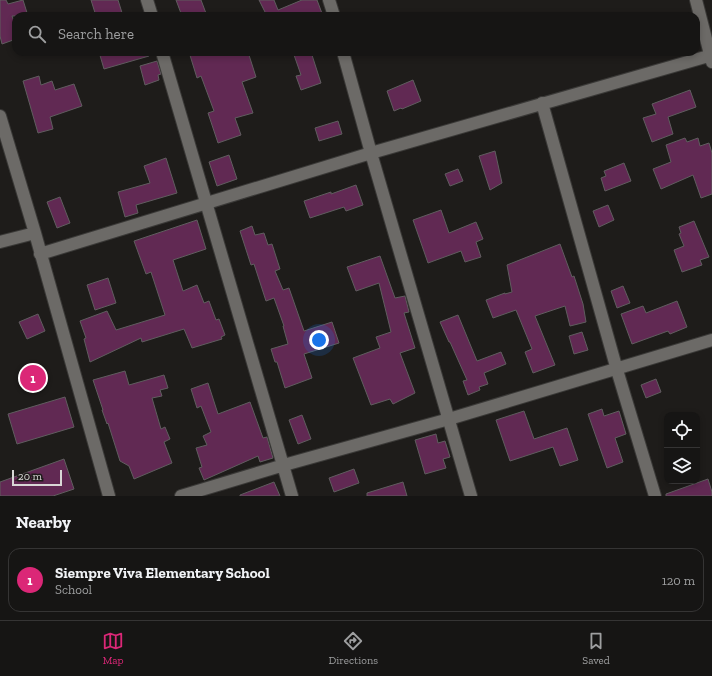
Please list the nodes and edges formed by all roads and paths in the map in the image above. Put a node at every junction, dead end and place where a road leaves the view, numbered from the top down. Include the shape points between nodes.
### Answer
1 (147, 0) edge
2 (329, 0) edge
3 (696, 0) edge
4 (151, 12) edge
5 (333, 12) edge
6 (699, 12) edge
7 (700, 15) edge
8 (163, 56) edge
9 (345, 56) edge
10 (711, 57) edge
11 (542, 103) junction
12 (0, 116) edge
13 (371, 153) junction
14 (207, 203) junction
15 (34, 233) junction
16 (0, 242) edge
17 (40, 254) junction
18 (712, 340) edge
19 (617, 370) junction
20 (449, 419) junction
21 (284, 466) junction
22 (109, 496) edge
23 (181, 496) edge
24 (292, 496) edge
25 (471, 496) edge
26 (655, 496) edge

1 - 4 street
2 - 5 street
3 - 6 street
7 - 10 street
8 - 14 street
9 - 13 street
10 - 11 street
11 - 13 street
11 - 19 street
12 - 15 street
13 - 14 street
13 - 20 street
14 - 17 street
14 - 21 street
15 - 16 street
15 - 17 street
17 - 22 street
18 - 19 street
19 - 20 street
19 - 26 street
20 - 21 street
20 - 25 street
21 - 23 street
21 - 24 street

